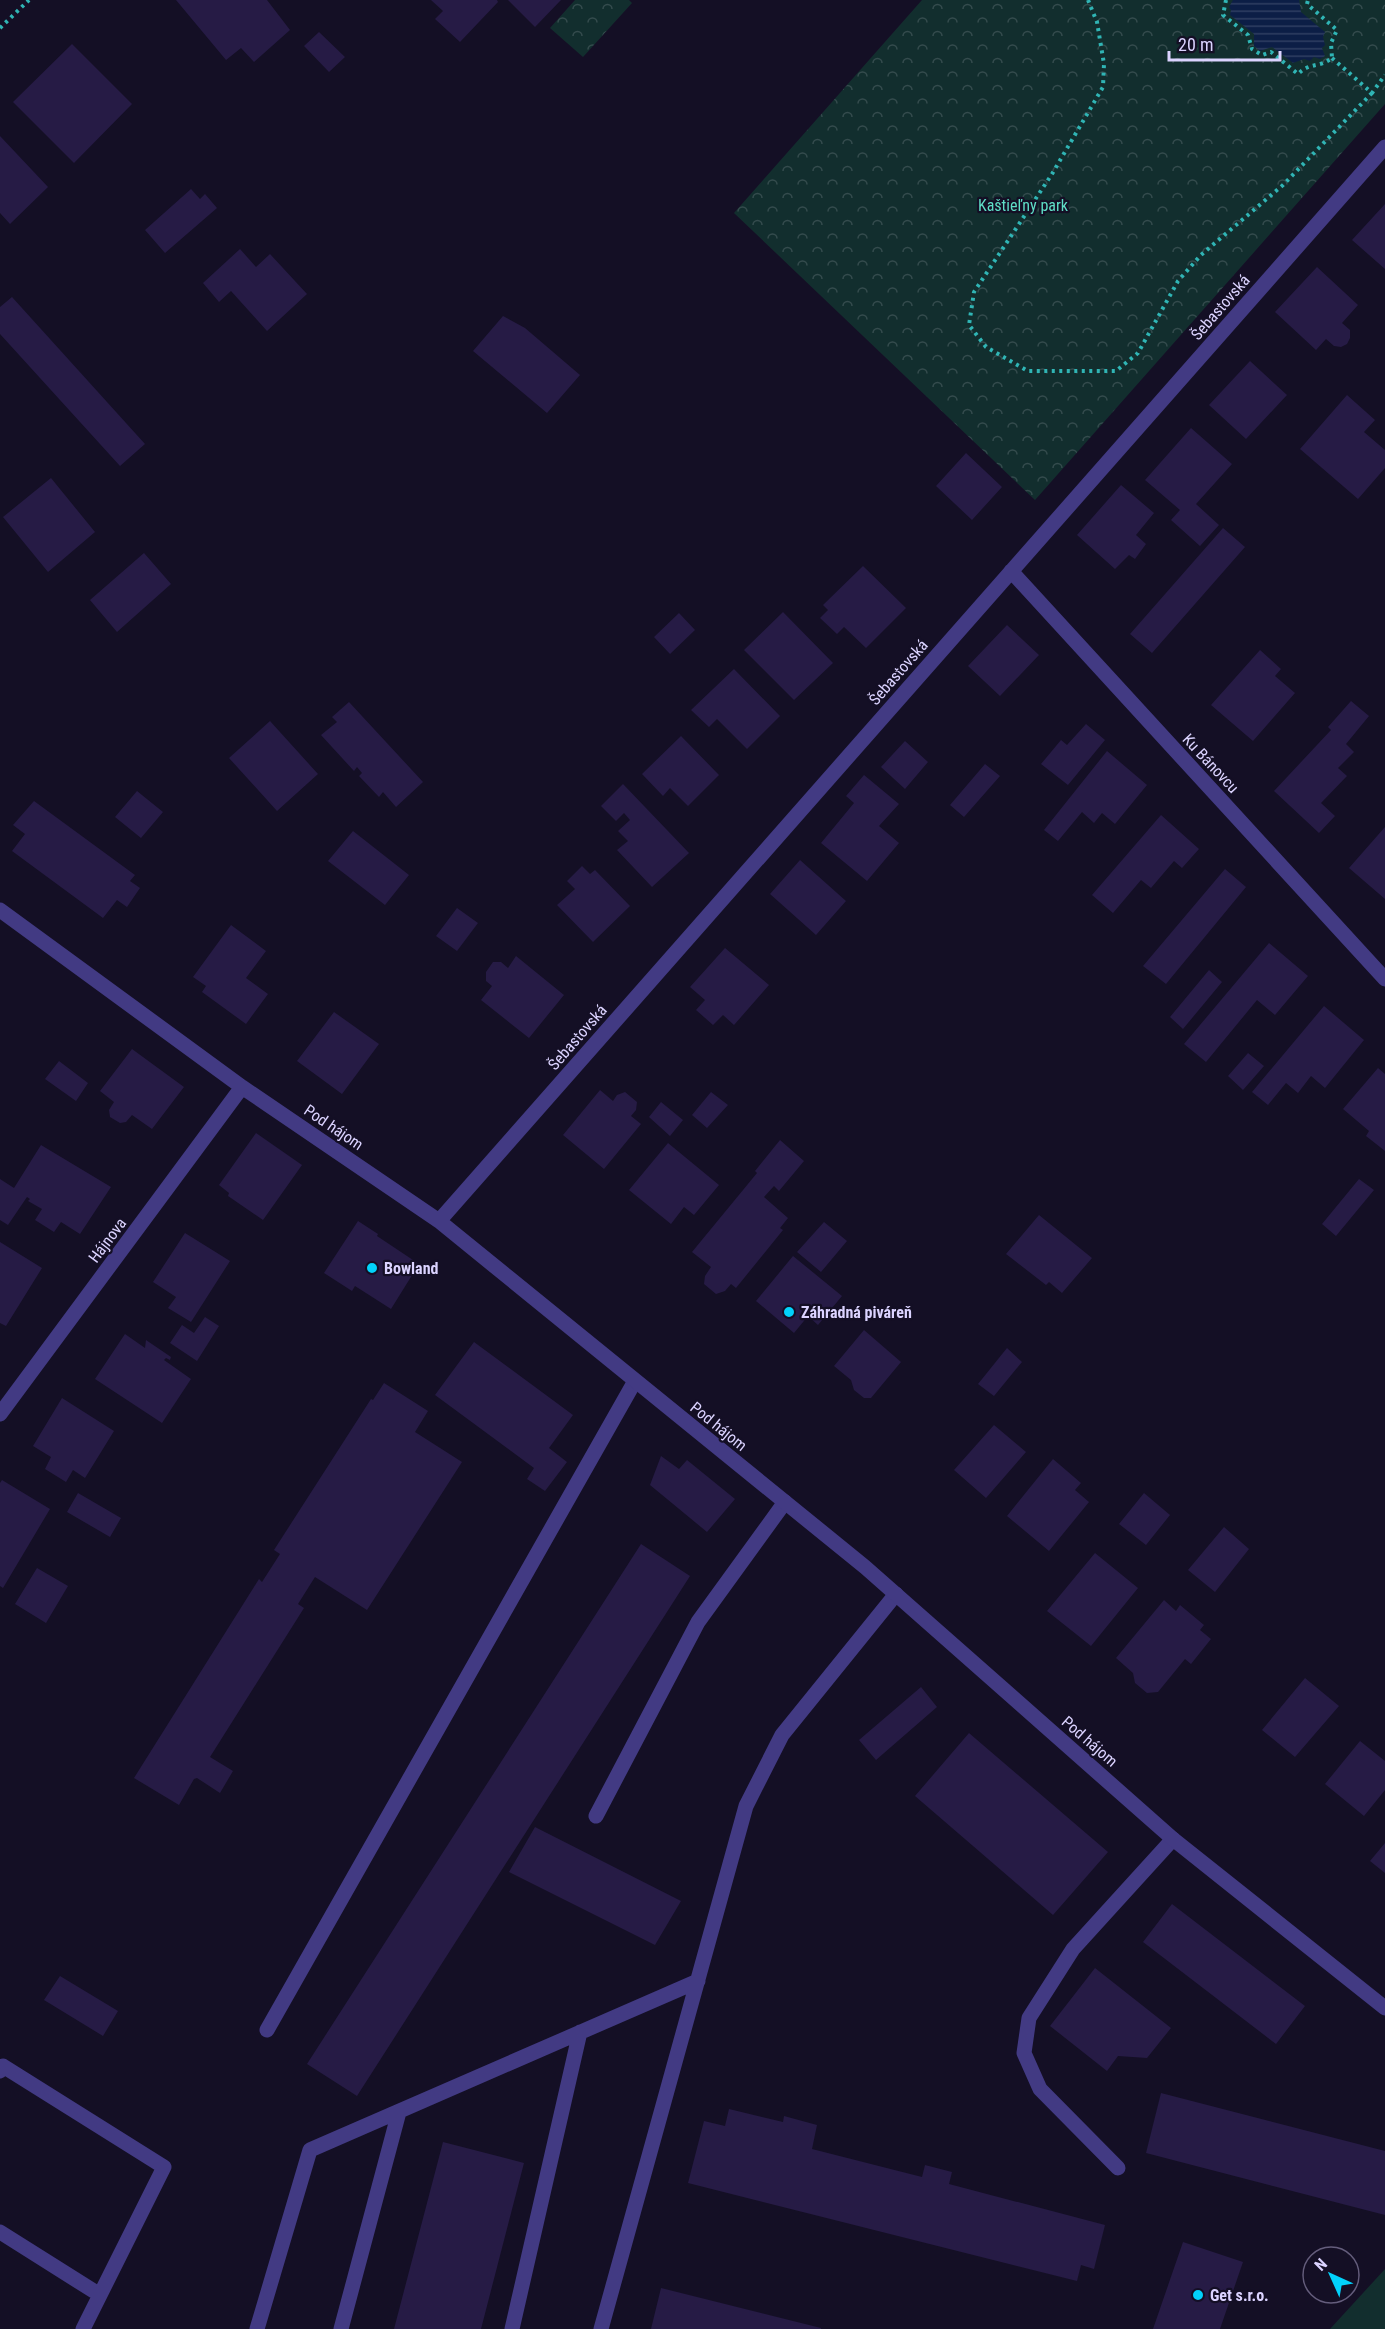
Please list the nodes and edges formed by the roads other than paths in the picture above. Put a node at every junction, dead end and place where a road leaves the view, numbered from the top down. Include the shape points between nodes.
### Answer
1 (1385, 147) edge
2 (1011, 571) junction
3 (0, 910) edge
4 (1385, 979) edge
5 (242, 1087) junction
6 (439, 1221) junction
7 (635, 1381) junction
8 (0, 1414) edge
9 (785, 1502) junction
10 (896, 1594) junction
11 (596, 1816) dead end
12 (1173, 1839) junction
13 (698, 1981) junction
14 (1385, 2008) edge
15 (267, 2030) dead end
16 (580, 2032) junction
17 (0, 2071) edge
18 (399, 2112) junction
19 (1118, 2168) dead end
20 (0, 2232) edge
21 (100, 2295) junction
22 (82, 2329) edge
23 (257, 2329) edge
24 (341, 2329) edge
25 (512, 2329) edge
26 (601, 2329) edge

1 - 2 street, Šebastovská
2 - 4 street, Ku Bánovcu
2 - 6 street, Šebastovská
3 - 5 street, Pod hájom
5 - 6 street, Pod hájom
5 - 8 street, Hájnova
6 - 7 street, Pod hájom
7 - 9 street, Pod hájom
7 - 15 street
9 - 10 street, Pod hájom
9 - 11 street via 698,1622
10 - 12 street, Pod hájom
10 - 13 street via 782,1735 746,1806
12 - 14 street, Pod hájom
12 - 19 street via 1073,1949 1029,2018 1024,2053 1040,2089
13 - 16 street
13 - 26 street
16 - 18 street
16 - 25 street
17 - 21 street via 3,2066 164,2167
18 - 23 street via 310,2150
18 - 24 street
20 - 21 street
21 - 22 street

